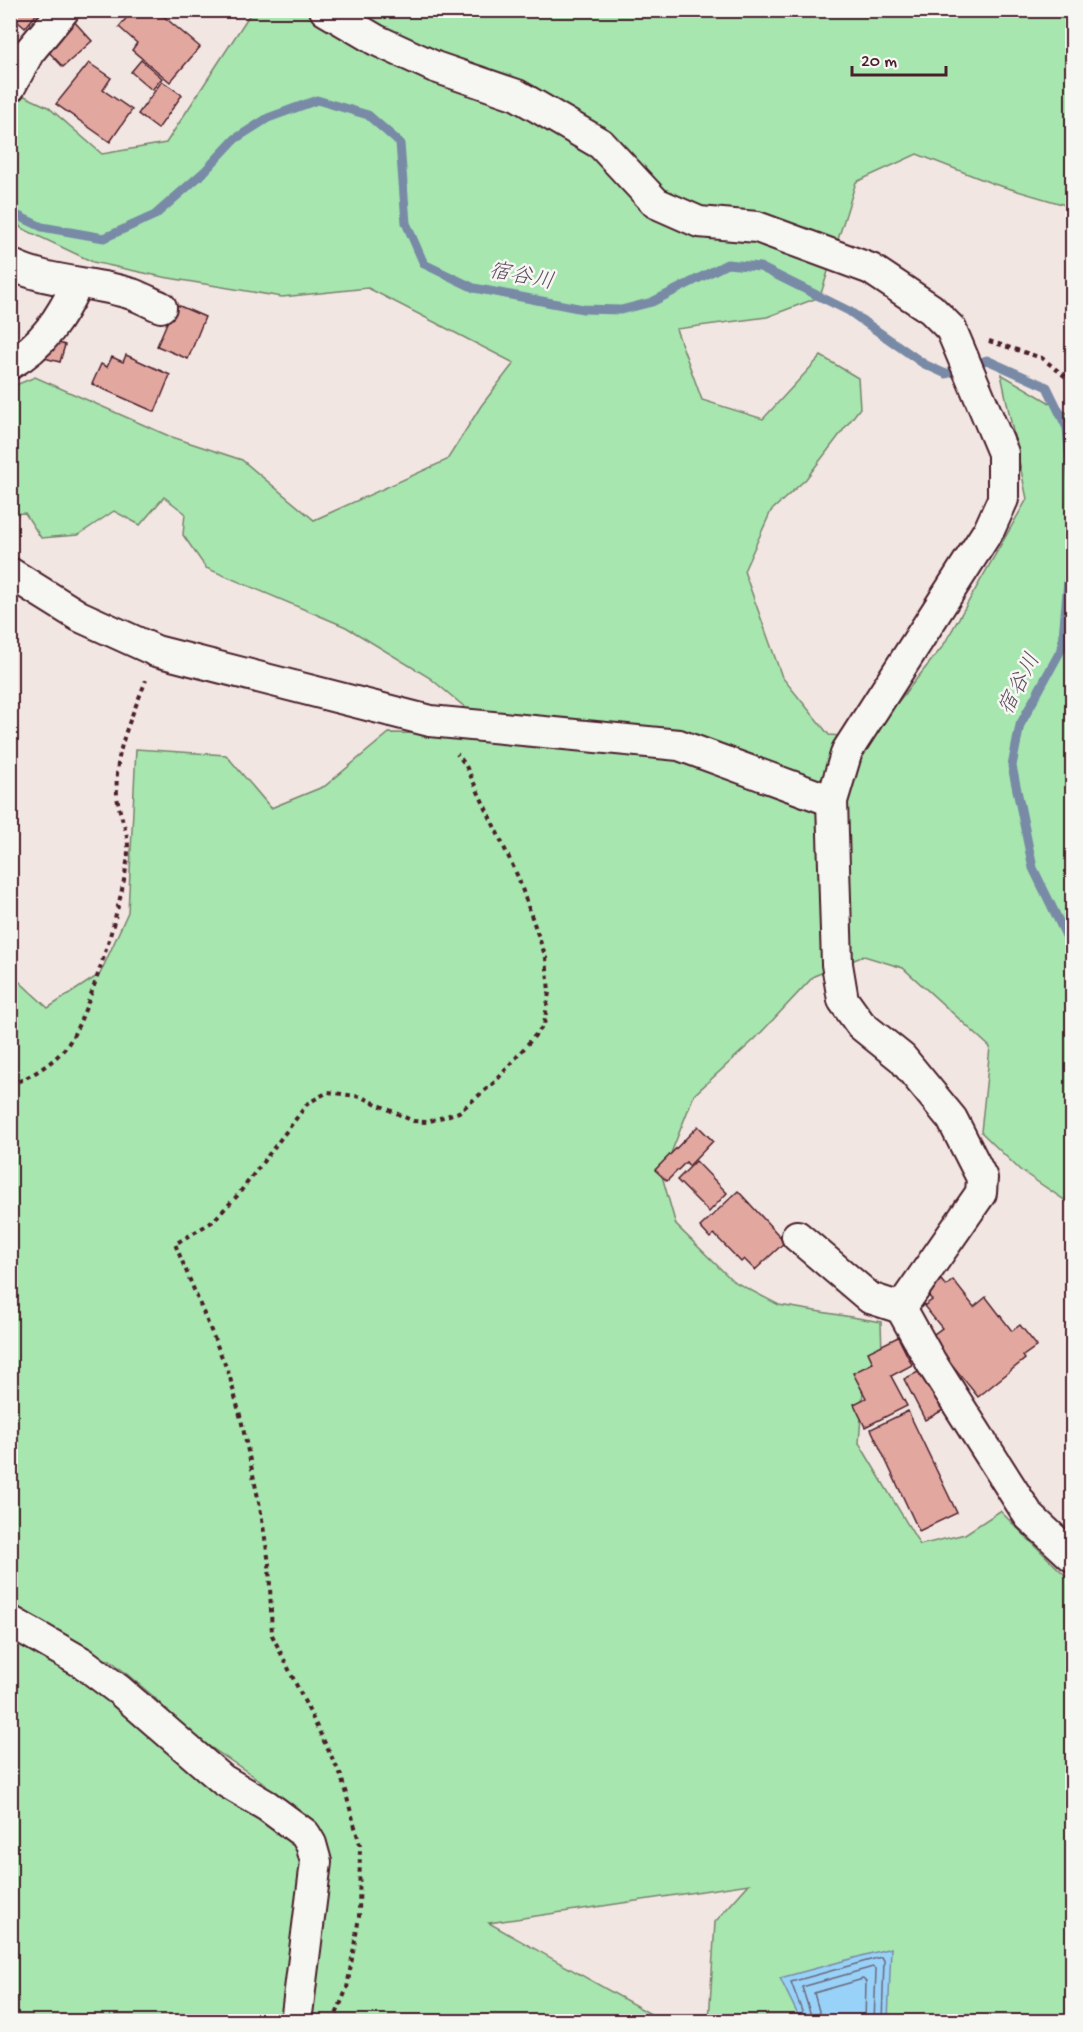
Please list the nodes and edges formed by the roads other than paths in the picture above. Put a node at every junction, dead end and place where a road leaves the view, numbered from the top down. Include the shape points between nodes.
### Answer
1 (64, 10) edge
2 (325, 10) edge
3 (10, 87) edge
4 (10, 264) edge
5 (77, 284) junction
6 (161, 307) dead end
7 (10, 364) edge
8 (10, 573) edge
9 (832, 801) junction
10 (797, 1236) dead end
11 (901, 1308) junction
12 (1072, 1556) edge
13 (10, 1621) edge
14 (296, 2022) edge

1 - 3 street via 29,52
2 - 9 street via 376,40 435,67 527,100 601,144 656,203 699,222 757,226 871,269 931,309 951,329 1003,453 1003,499 990,528 847,751
4 - 5 street
5 - 6 street via 131,294
5 - 7 street via 39,345
8 - 9 street via 79,616 156,651 430,721 679,745
9 - 11 street via 837,964 843,1000 861,1025 902,1058 952,1119 982,1178 981,1193
10 - 11 street via 870,1298
11 - 12 street via 1029,1516
13 - 14 street via 83,1663 223,1780 305,1834 316,1862

